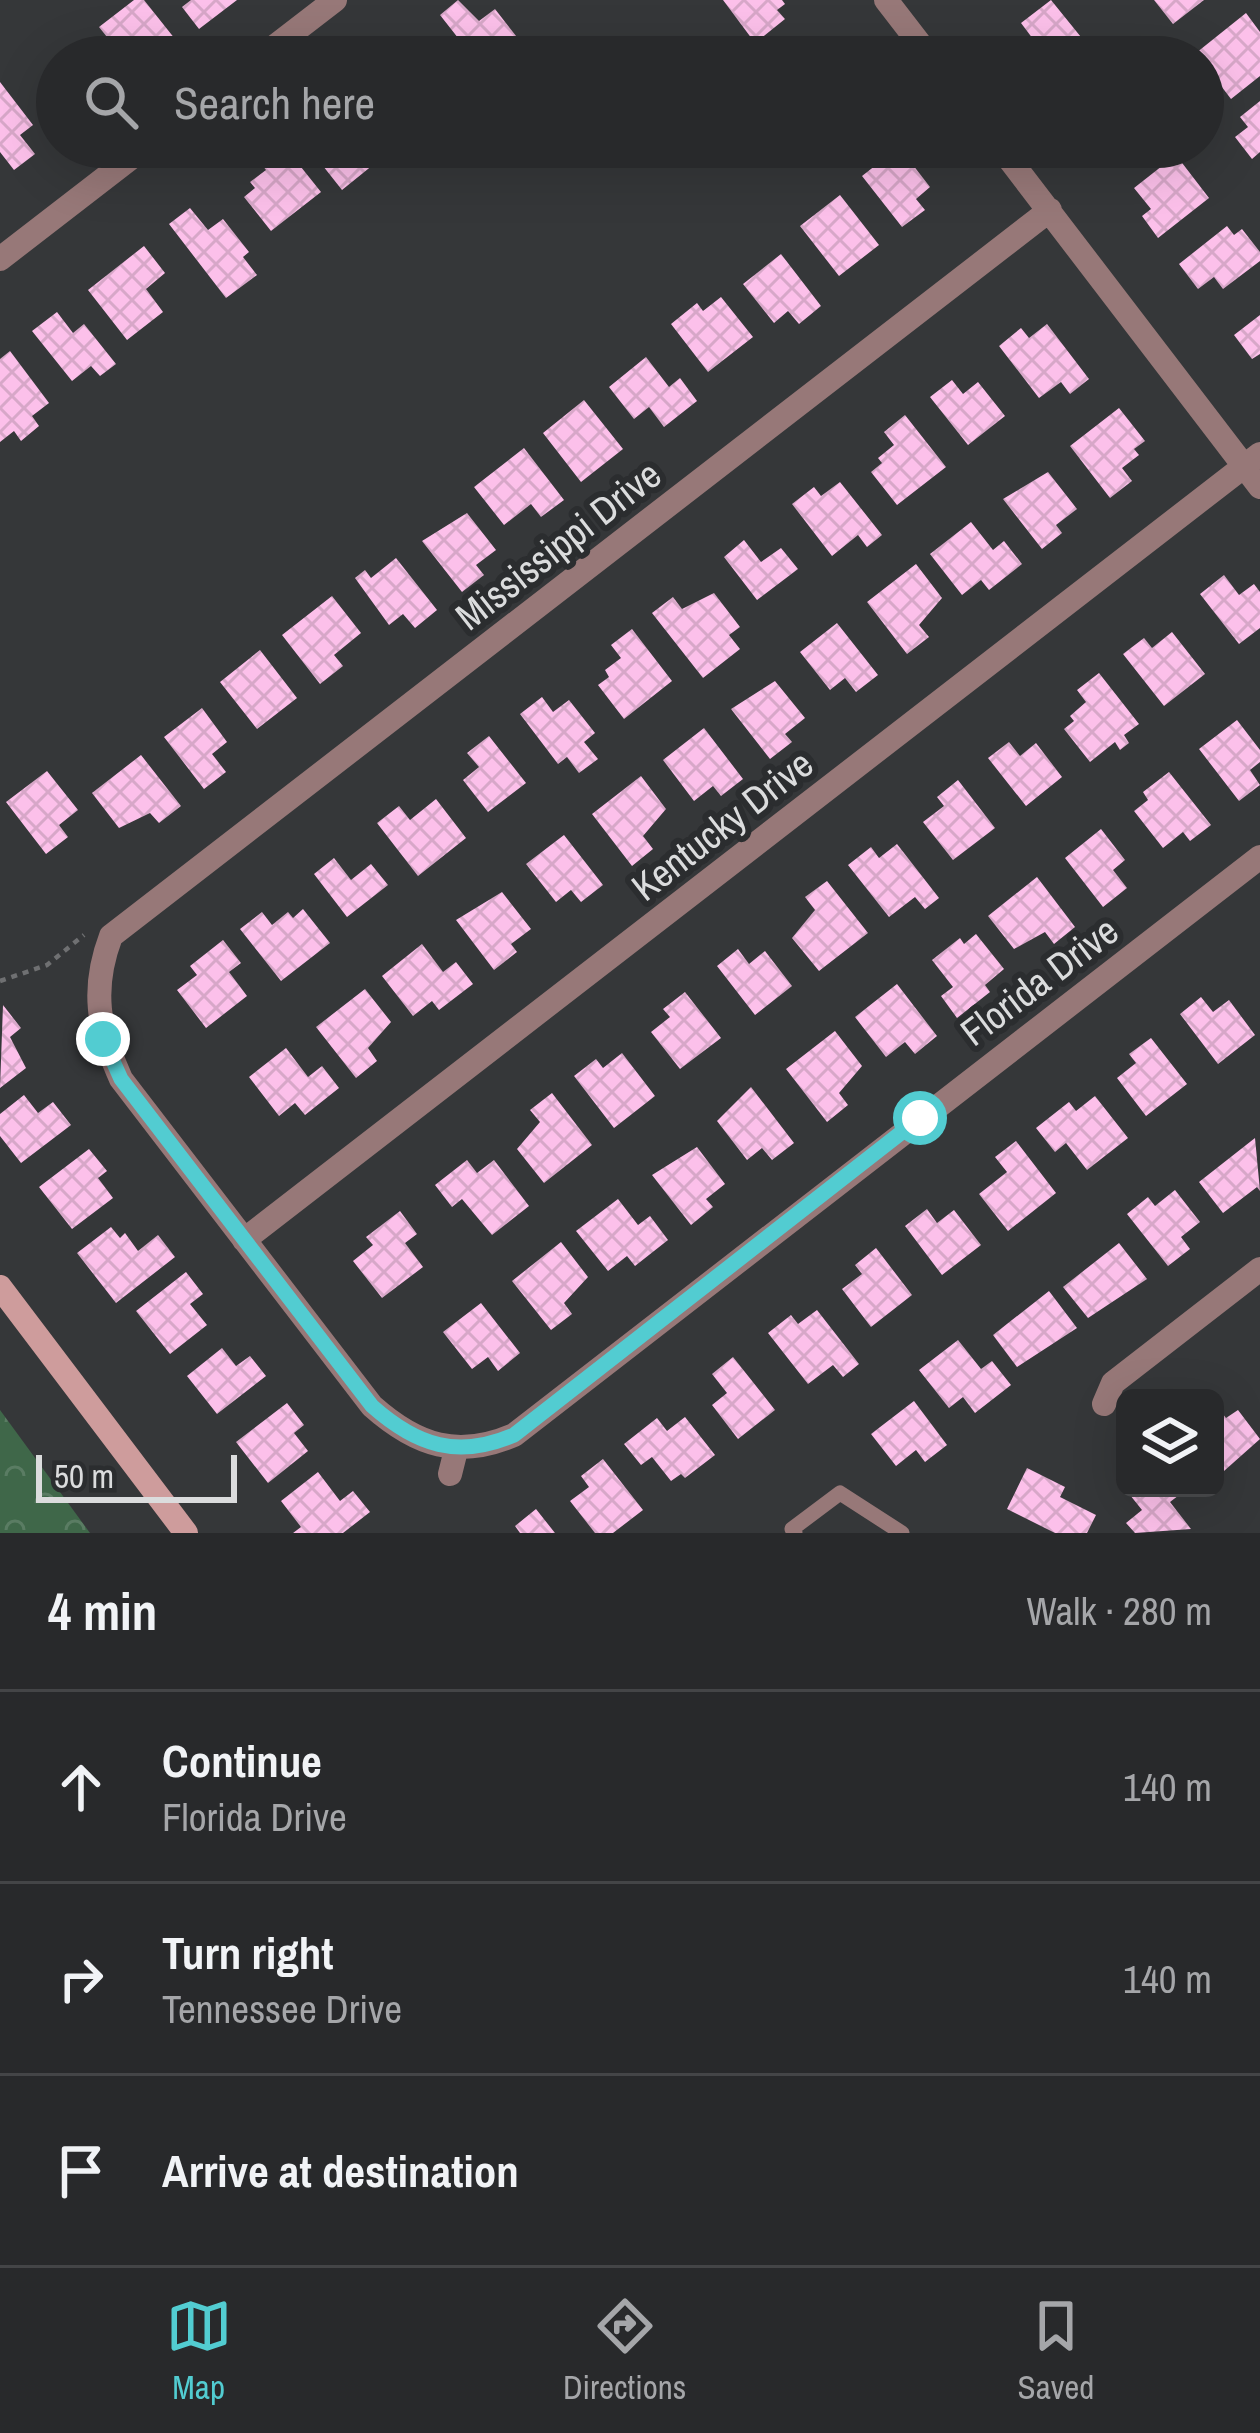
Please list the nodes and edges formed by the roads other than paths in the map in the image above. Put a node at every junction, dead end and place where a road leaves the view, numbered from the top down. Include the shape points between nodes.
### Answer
1 (335, 0) edge
2 (886, 0) edge
3 (288, 36) edge
4 (914, 36) edge
5 (118, 168) edge
6 (1016, 168) edge
7 (1050, 211) junction
8 (0, 259) edge
9 (1252, 460) edge
10 (1260, 487) edge
11 (1260, 857) edge
12 (244, 1240) junction
13 (1260, 1269) edge
14 (0, 1287) edge
15 (1105, 1404) dead end
16 (186, 1533) edge
17 (795, 1533) edge
18 (902, 1533) edge

1 - 3 street
2 - 4 street
5 - 8 street
6 - 7 street
7 - 9 street
7 - 12 street, Mississippi Drive via 102,932 96,997 121,1079
9 - 10 street
9 - 12 street, Kentucky Drive
11 - 12 street, Florida Drive via 514,1435 453,1462 372,1406
13 - 15 street via 1113,1383
14 - 16 main road
17 - 18 lane via 840,1493

